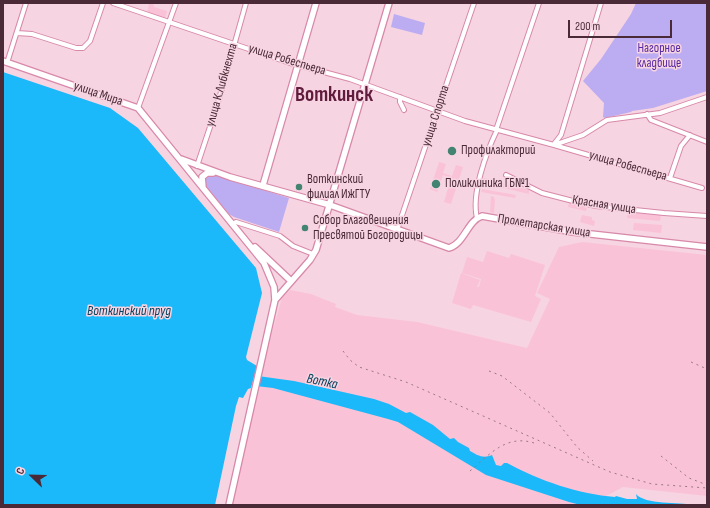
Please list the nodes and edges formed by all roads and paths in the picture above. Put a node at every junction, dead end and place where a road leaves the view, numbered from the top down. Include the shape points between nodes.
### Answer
1 (26, 3) edge
2 (103, 3) edge
3 (113, 3) edge
4 (176, 3) edge
5 (246, 3) edge
6 (316, 3) edge
7 (389, 3) edge
8 (474, 3) edge
9 (539, 3) edge
10 (601, 3) edge
11 (170, 22) junction
12 (17, 33) junction
13 (234, 44) junction
14 (5, 62) edge
15 (298, 65) junction
16 (365, 84) junction
17 (400, 97) junction
18 (707, 97) edge
19 (138, 108) junction
20 (404, 110) dead end
21 (437, 111) junction
22 (647, 114) junction
23 (496, 130) junction
24 (690, 135) junction
25 (707, 142) edge
26 (554, 145) junction
27 (174, 155) junction
28 (197, 166) junction
29 (215, 172) junction
30 (506, 175) dead end
31 (670, 178) junction
32 (263, 185) junction
33 (702, 188) dead end
34 (204, 190) junction
35 (330, 205) junction
36 (707, 216) edge
37 (477, 218) junction
38 (232, 224) junction
39 (397, 230) junction
40 (242, 235) junction
41 (707, 247) edge
42 (313, 254) junction
43 (291, 281) junction
44 (275, 300) junction
45 (229, 505) edge

1 - 12 street
2 - 12 street via 90,41 83,48 32,34
3 - 11 street, улица Робеспьера
4 - 11 street
5 - 13 street, улица К.Либкнехта
6 - 15 main road
7 - 16 main road
8 - 21 street, улица Спорта
9 - 23 street
10 - 26 street via 561,135
11 - 13 street, улица Робеспьера
11 - 19 street
12 - 14 street
13 - 15 street, улица Робеспьера
13 - 28 street, улица К.Либкнехта
14 - 19 main road, улица Мира
15 - 16 street, улица Робеспьера
15 - 32 main road
16 - 17 street, улица Робеспьера
16 - 35 main road
17 - 20 street
17 - 21 street, улица Робеспьера
18 - 22 street, улица Робеспьера
19 - 27 main road, улица Мира
21 - 23 street, улица Робеспьера
21 - 39 street, улица Спорта
22 - 24 street via 651,120
22 - 26 street, улица Робеспьера via 607,120 583,135
23 - 26 street, улица Робеспьера
23 - 37 street via 474,204
24 - 25 street
24 - 31 street via 681,146
26 - 31 street, улица Робеспьера
27 - 28 main road, улица Мира
27 - 34 main road, улица Мира
28 - 29 main road, улица Мира
29 - 32 main road, улица Мира
29 - 34 main road via 202,177
30 - 36 street, Красная улица via 542,193 596,206
31 - 33 street, улица Робеспьера
32 - 35 main road, улица Мира
34 - 38 main road, улица Мира
35 - 39 main road, улица Мира
35 - 42 main road
37 - 39 main road via 460,241 449,248
37 - 41 main road, Пролетарская улица via 484,216 573,232
38 - 40 main road, улица Мира
38 - 42 street via 236,222 249,225 280,236 293,246
40 - 43 main road
40 - 44 main road, улица Мира via 267,269 274,287
42 - 43 main road
43 - 44 main road
44 - 45 main road

